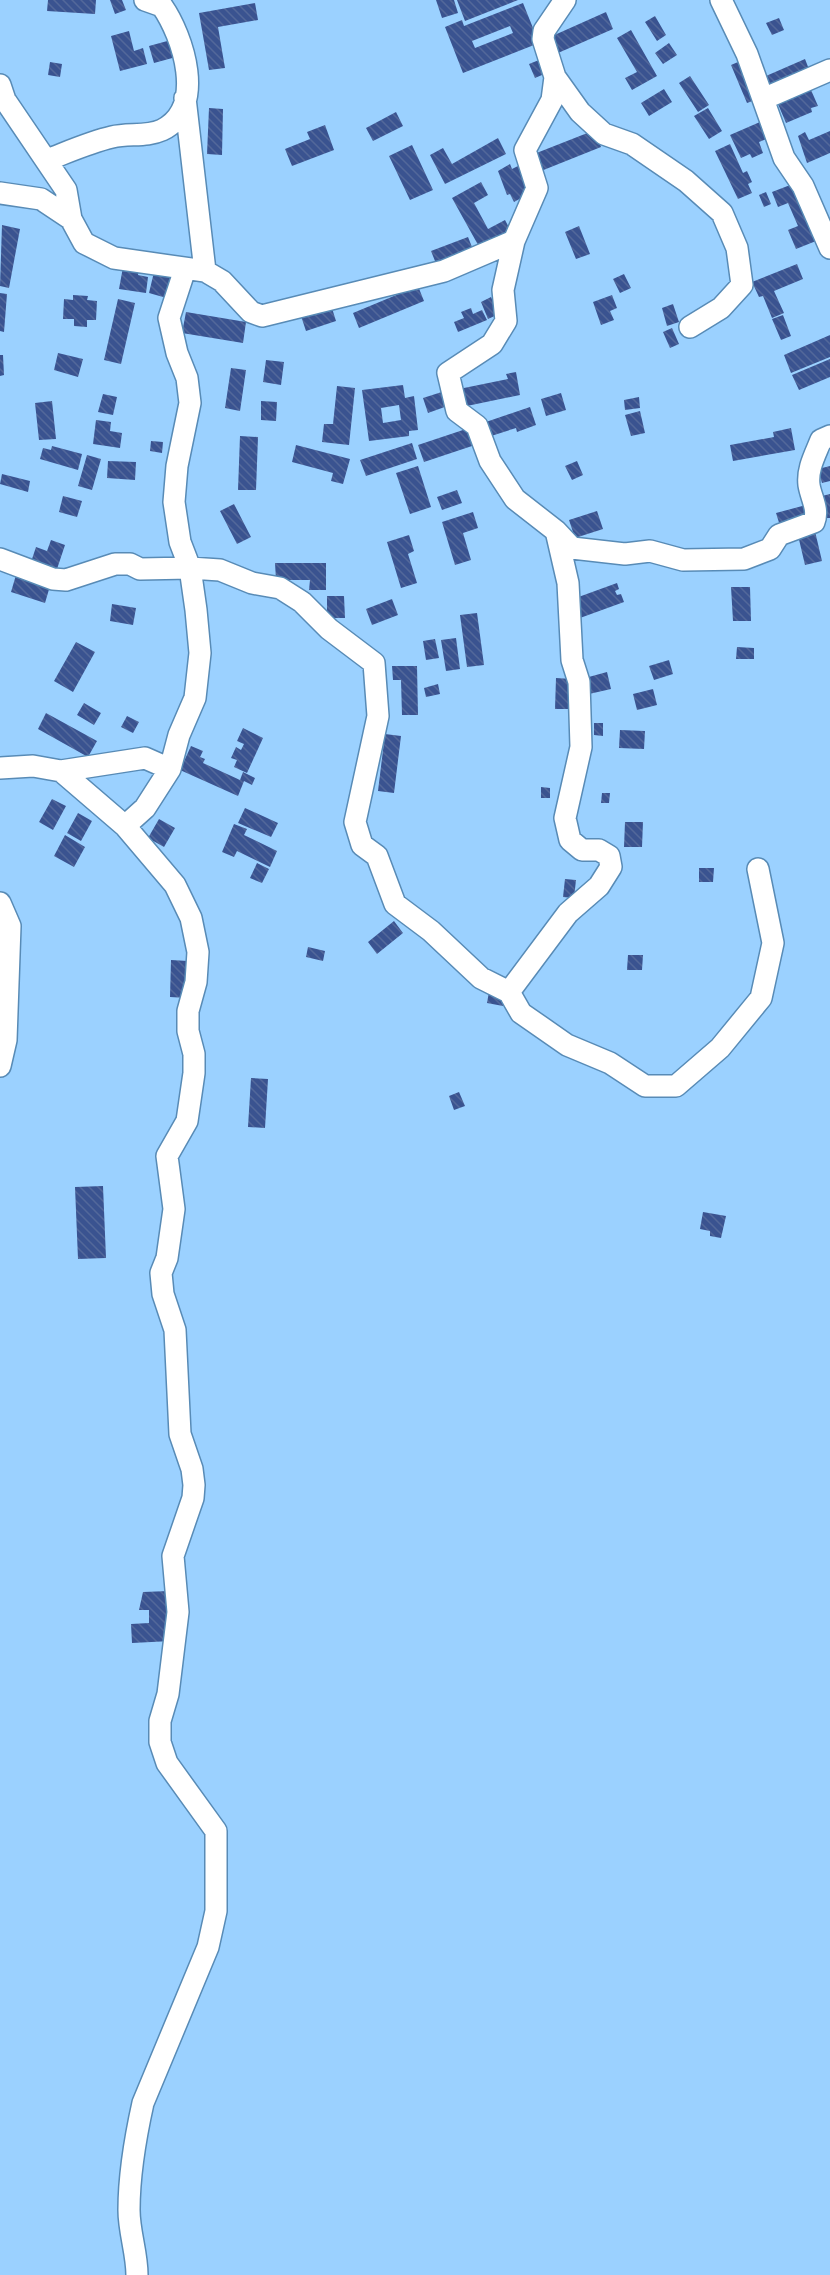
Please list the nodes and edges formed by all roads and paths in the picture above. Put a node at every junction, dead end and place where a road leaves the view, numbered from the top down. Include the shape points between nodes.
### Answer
1 (145, 0) edge
2 (565, 0) edge
3 (721, 0) edge
4 (830, 70) edge
5 (555, 77) junction
6 (0, 85) edge
7 (185, 97) junction
8 (763, 99) junction
9 (51, 165) junction
10 (0, 193) edge
11 (41, 199) junction
12 (71, 219) junction
13 (514, 241) junction
14 (830, 248) edge
15 (195, 270) junction
16 (690, 327) dead end
17 (830, 436) edge
18 (556, 531) junction
19 (0, 559) edge
20 (190, 568) junction
21 (0, 768) edge
22 (170, 769) junction
23 (62, 771) junction
24 (124, 826) junction
25 (758, 869) dead end
26 (0, 903) edge
27 (509, 992) junction
28 (0, 1066) edge
29 (137, 2275) edge

1 - 7 street via 162,6 179,37 189,76
2 - 5 street via 544,31
3 - 8 street
4 - 8 street
5 - 13 street via 552,100 525,150 537,188
5 - 16 street via 580,112 604,134 632,144 686,181 722,213 737,248 742,285 721,308
6 - 9 street via 5,100
7 - 9 street via 178,116 163,129 112,137
7 - 15 street
8 - 14 street via 784,158 804,186
9 - 11 street
9 - 12 street via 66,190
10 - 11 street
11 - 12 street
12 - 15 street via 84,243 114,258
13 - 15 street via 444,271 262,316 251,312 222,281
13 - 18 street via 502,290 506,321 492,344 447,372 458,411 477,426 490,461 515,499
15 - 20 street via 169,318 187,378 190,404 174,502 180,542
17 - 18 street via 821,440 809,467 817,515 814,522 779,535 770,549 744,559 682,560 650,551 625,554 572,548
18 - 27 street via 568,583 581,736 565,818 570,840 582,850 599,850 609,856 610,867 599,886 568,913
19 - 20 street via 66,580 115,564 140,569
20 - 22 street via 200,653 195,698
20 - 27 street via 220,570 252,583 280,588 374,663 378,716 355,822 362,844 377,856 395,904 431,931 481,978
21 - 23 street via 33,765
22 - 23 street via 145,758
22 - 24 street via 145,808
23 - 24 street
24 - 29 street via 175,885 191,918 198,952 196,982 188,1011 194,1073 187,1121 167,1156 174,1209 161,1273 163,1294 175,1330 180,1434 194,1485 173,1556 178,1612 160,1742 167,1763 216,1831 214,1927 143,2103 130,2168 129,2212
25 - 27 street via 773,943 761,998 720,1048 676,1086 645,1086 610,1063 567,1045 521,1013
26 - 28 street via 10,927 6,1040

